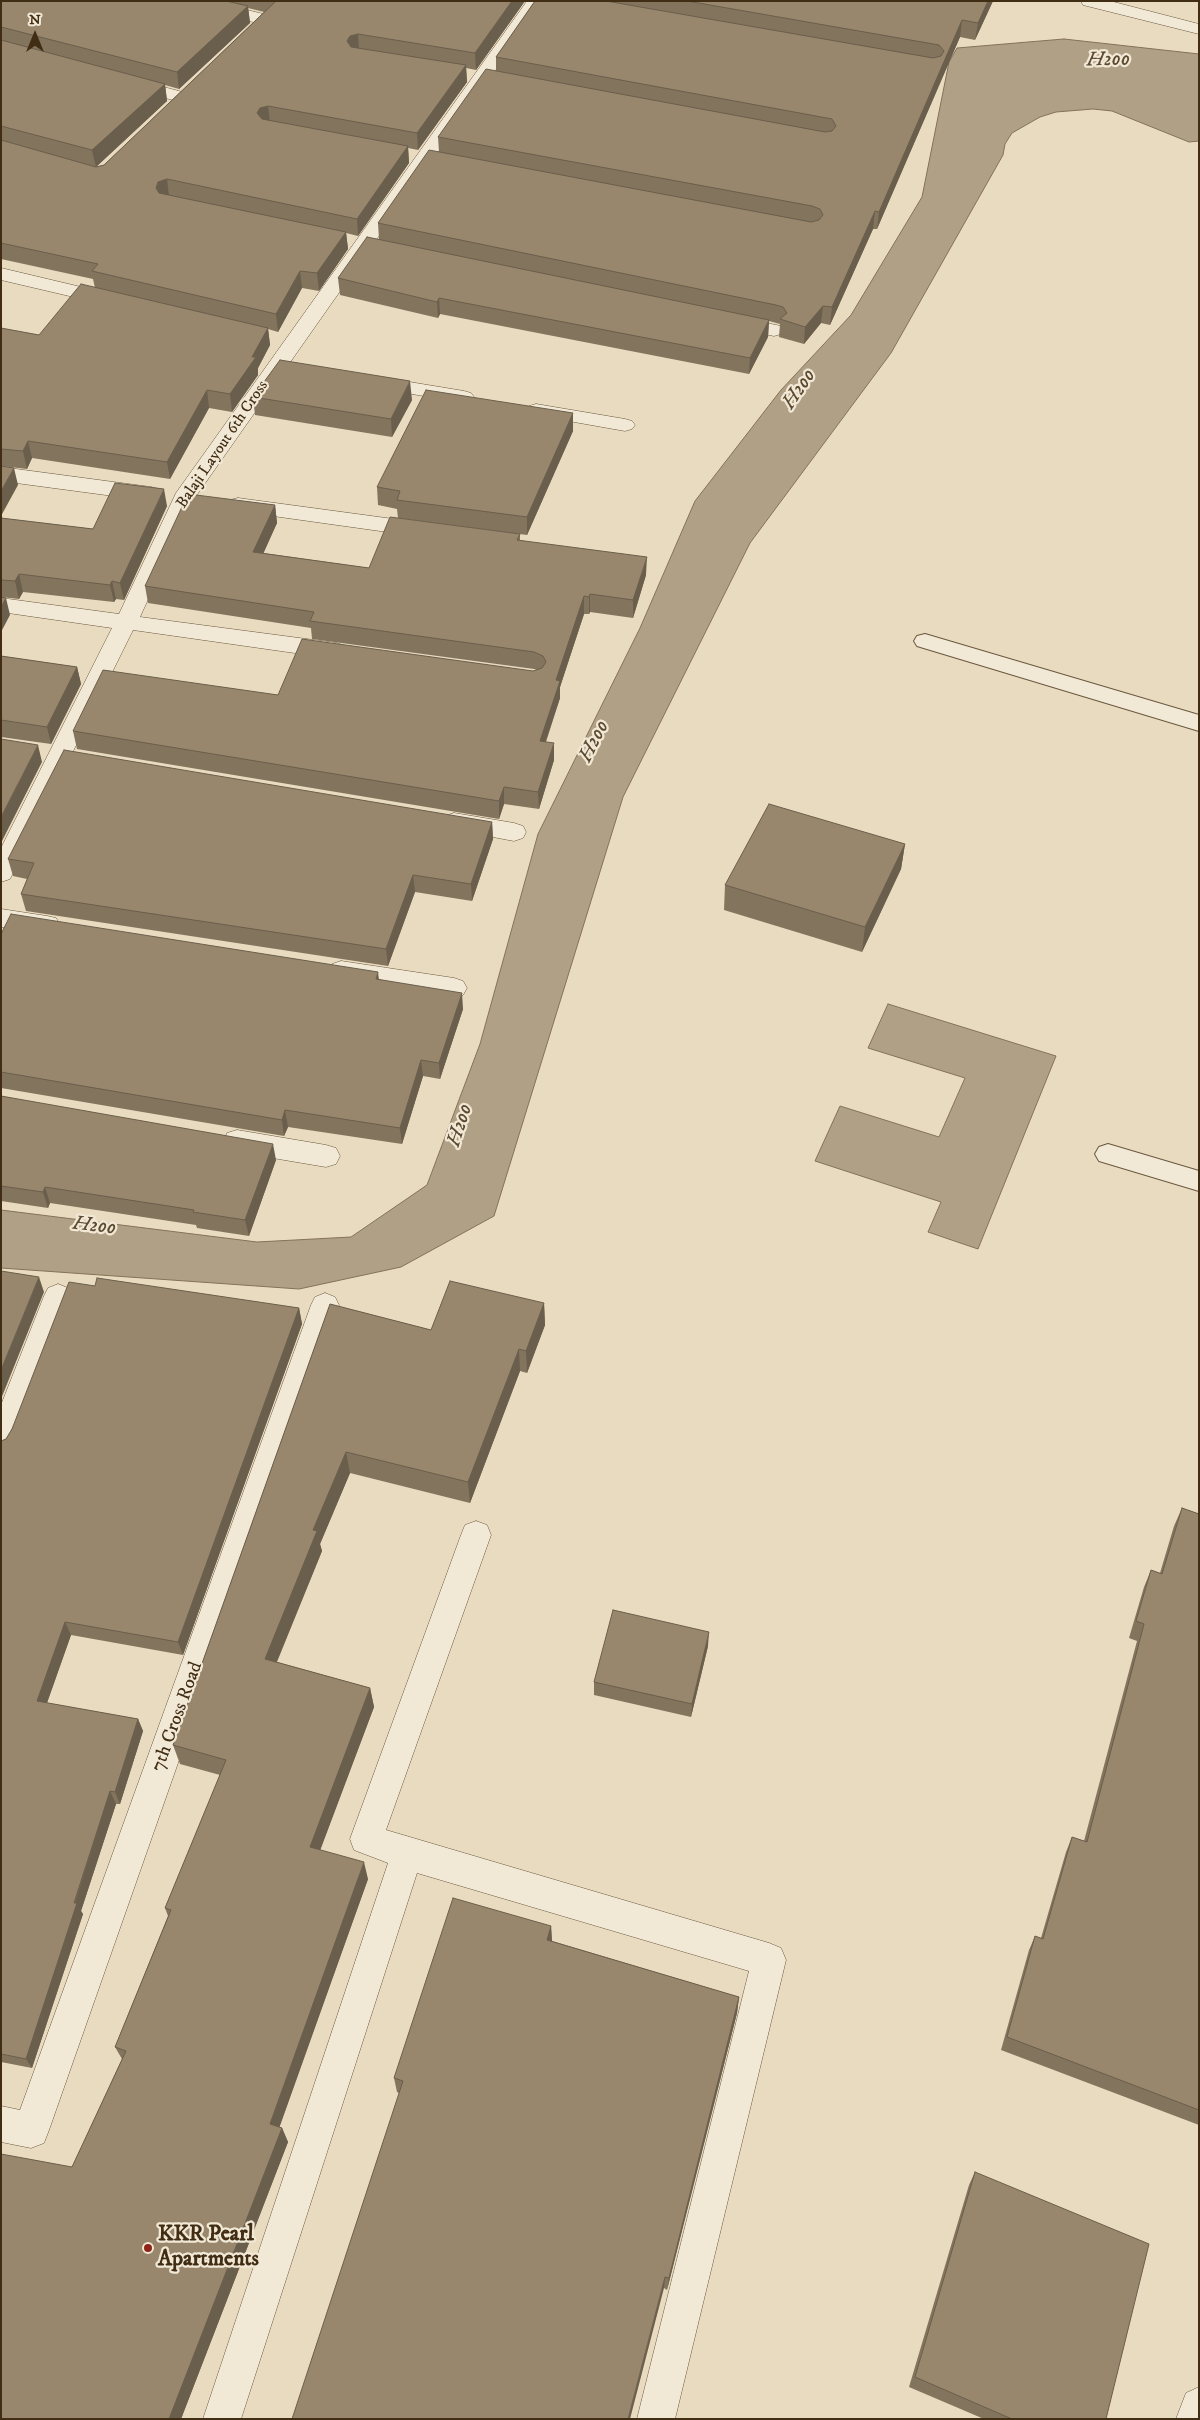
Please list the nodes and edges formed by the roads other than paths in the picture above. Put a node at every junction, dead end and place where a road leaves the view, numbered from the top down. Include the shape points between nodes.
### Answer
1 (186, 1) edge
2 (536, 1) edge
3 (1094, 2) edge
4 (1199, 29) edge
5 (252, 33) edge
6 (116, 80) edge
7 (198, 85) edge
8 (184, 98) junction
9 (170, 111) edge
10 (1, 274) edge
11 (133, 305) edge
12 (717, 319) edge
13 (774, 330) dead end
14 (355, 379) edge
15 (480, 400) edge
16 (519, 407) edge
17 (625, 425) dead end
18 (1, 474) edge
19 (200, 500) junction
20 (446, 533) edge
21 (1, 605) edge
22 (126, 622) junction
23 (925, 641) dead end
24 (359, 654) edge
25 (1199, 723) edge
26 (437, 819) edge
27 (514, 832) dead end
28 (1, 873) edge
29 (1, 918) edge
30 (70, 928) edge
31 (316, 967) edge
32 (454, 988) dead end
33 (215, 1137) edge
34 (1108, 1154) dead end
35 (326, 1156) dead end
36 (1199, 1181) edge
37 (58, 1296) dead end
38 (324, 1305) dead end
39 (1, 1443) edge
40 (476, 1535) dead end
41 (407, 1854) junction
42 (16, 2127) edge
43 (1199, 2406) edge
44 (222, 2419) edge
45 (656, 2419) edge
46 (1196, 2419) edge

1 - 5 street via 266,20
2 - 19 street, Balaji Layout 6th Cross via 363,245 284,341 288,367
3 - 4 street
6 - 8 street
7 - 8 street
8 - 9 street
10 - 11 street
12 - 13 street
14 - 15 street
16 - 17 street
18 - 19 street
19 - 20 street
19 - 22 street, Balaji Layout 6th Cross
21 - 22 street
22 - 24 street
22 - 28 street, Balaji Layout 6th Cross
23 - 25 lane
26 - 27 street
29 - 30 street
31 - 32 street
33 - 35 street
34 - 36 lane
37 - 39 street
38 - 42 street, 7th Cross Road
40 - 41 street via 366,1839
41 - 44 street
41 - 45 street via 770,1960
43 - 46 street

